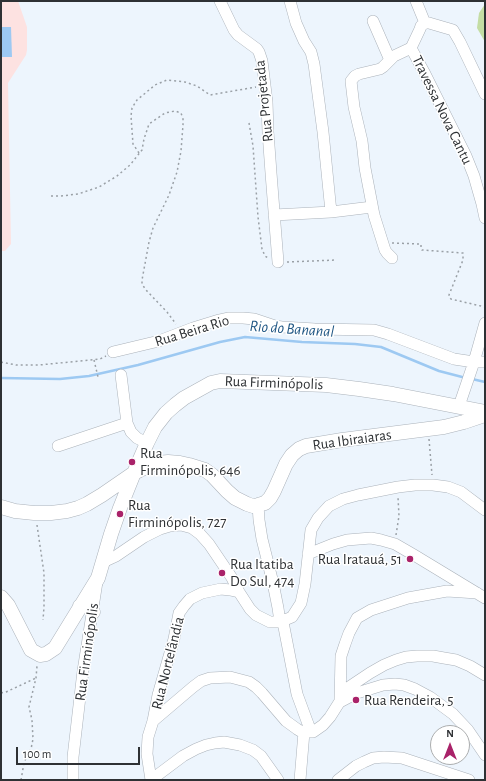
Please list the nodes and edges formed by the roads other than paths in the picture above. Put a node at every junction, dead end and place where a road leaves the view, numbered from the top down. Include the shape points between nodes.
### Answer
1 (220, 1) edge
2 (416, 1) edge
3 (290, 2) edge
4 (373, 21) dead end
5 (425, 23) junction
6 (411, 48) junction
7 (390, 60) junction
8 (485, 94) edge
9 (372, 206) junction
10 (331, 212) junction
11 (274, 215) junction
12 (485, 218) edge
13 (392, 258) dead end
14 (278, 262) dead end
15 (485, 323) edge
16 (113, 352) road end
17 (477, 365) edge
18 (121, 374) dead end
19 (460, 402) junction
20 (479, 414) edge
21 (126, 423) junction
22 (458, 424) junction
23 (147, 442) junction
24 (58, 446) dead end
25 (134, 473) junction
26 (258, 505) junction
27 (1, 507) edge
28 (485, 510) edge
29 (131, 546) junction
30 (107, 547) junction
31 (308, 554) junction
32 (103, 562) junction
33 (239, 592) junction
34 (481, 596) edge
35 (1, 597) edge
36 (86, 609) junction
37 (282, 622) junction
38 (485, 675) edge
39 (340, 702) junction
40 (153, 721) junction
41 (307, 732) junction
42 (485, 755) edge
43 (73, 780) edge
44 (151, 780) edge
45 (278, 780) edge
46 (300, 780) edge
47 (338, 780) edge
48 (469, 780) edge

1 - 11 street, Rua Projetada via 234,30 259,52 262,60
2 - 5 street
3 - 10 street via 314,64
4 - 7 street
5 - 6 street via 421,26
5 - 8 street via 452,30
6 - 7 street
6 - 12 street, Travessa Nova Cantu via 466,156
7 - 9 street via 384,67 359,74 351,81
9 - 10 street
9 - 13 street via 382,240
10 - 11 street
11 - 14 street, Rua Projetada
15 - 17 street via 479,342
16 - 17 street, Rua Beira Rio via 159,341 219,320 236,318 254,319 282,327 374,330
17 - 19 street
18 - 21 street
19 - 20 main road, Rua Firminópolis
19 - 22 main road
19 - 23 main road, Rua Firminópolis via 326,385 220,381 201,388 175,405 155,427
20 - 22 main road, Rua Ibiraiaras
21 - 23 street via 137,438
21 - 24 street
22 - 26 main road, Rua Ibiraiaras via 306,446 292,455 270,498
23 - 25 main road, Rua Firminópolis
25 - 26 main road via 158,463 189,465 205,470 242,502
25 - 27 main road via 78,508 34,513
25 - 30 main road, Rua Firminópolis
26 - 37 street via 262,539
28 - 31 street via 461,492 433,485 398,487 358,495 329,506 318,518 311,530
29 - 30 street
29 - 32 street
29 - 33 street via 170,526 192,528 209,544
30 - 32 main road, Rua Firminópolis
31 - 34 street via 347,540 381,540 395,544
31 - 37 street via 301,603 292,617
32 - 36 main road, Rua Firminópolis
33 - 37 street via 256,615 270,622
33 - 40 street, Rua Nortelândia via 221,590 202,593 190,599 179,613
34 - 39 street via 447,591 408,598 371,610 357,618 341,656
35 - 36 main road, Rua Firminópolis via 8,605 31,650 40,655 55,648
36 - 43 street, Rua Firminópolis
37 - 41 street
38 - 39 street via 456,660 433,656 406,657 384,665 349,687
39 - 41 street via 318,729
39 - 42 street via 357,693 383,685 404,685 415,689 453,714
40 - 41 street via 193,686 210,678 230,677 256,687 286,721
40 - 44 street, Rua Nortelândia via 147,743
41 - 46 street
44 - 45 street via 196,749 224,742 253,750 261,756
47 - 48 street via 356,766 374,758 384,757 402,758

